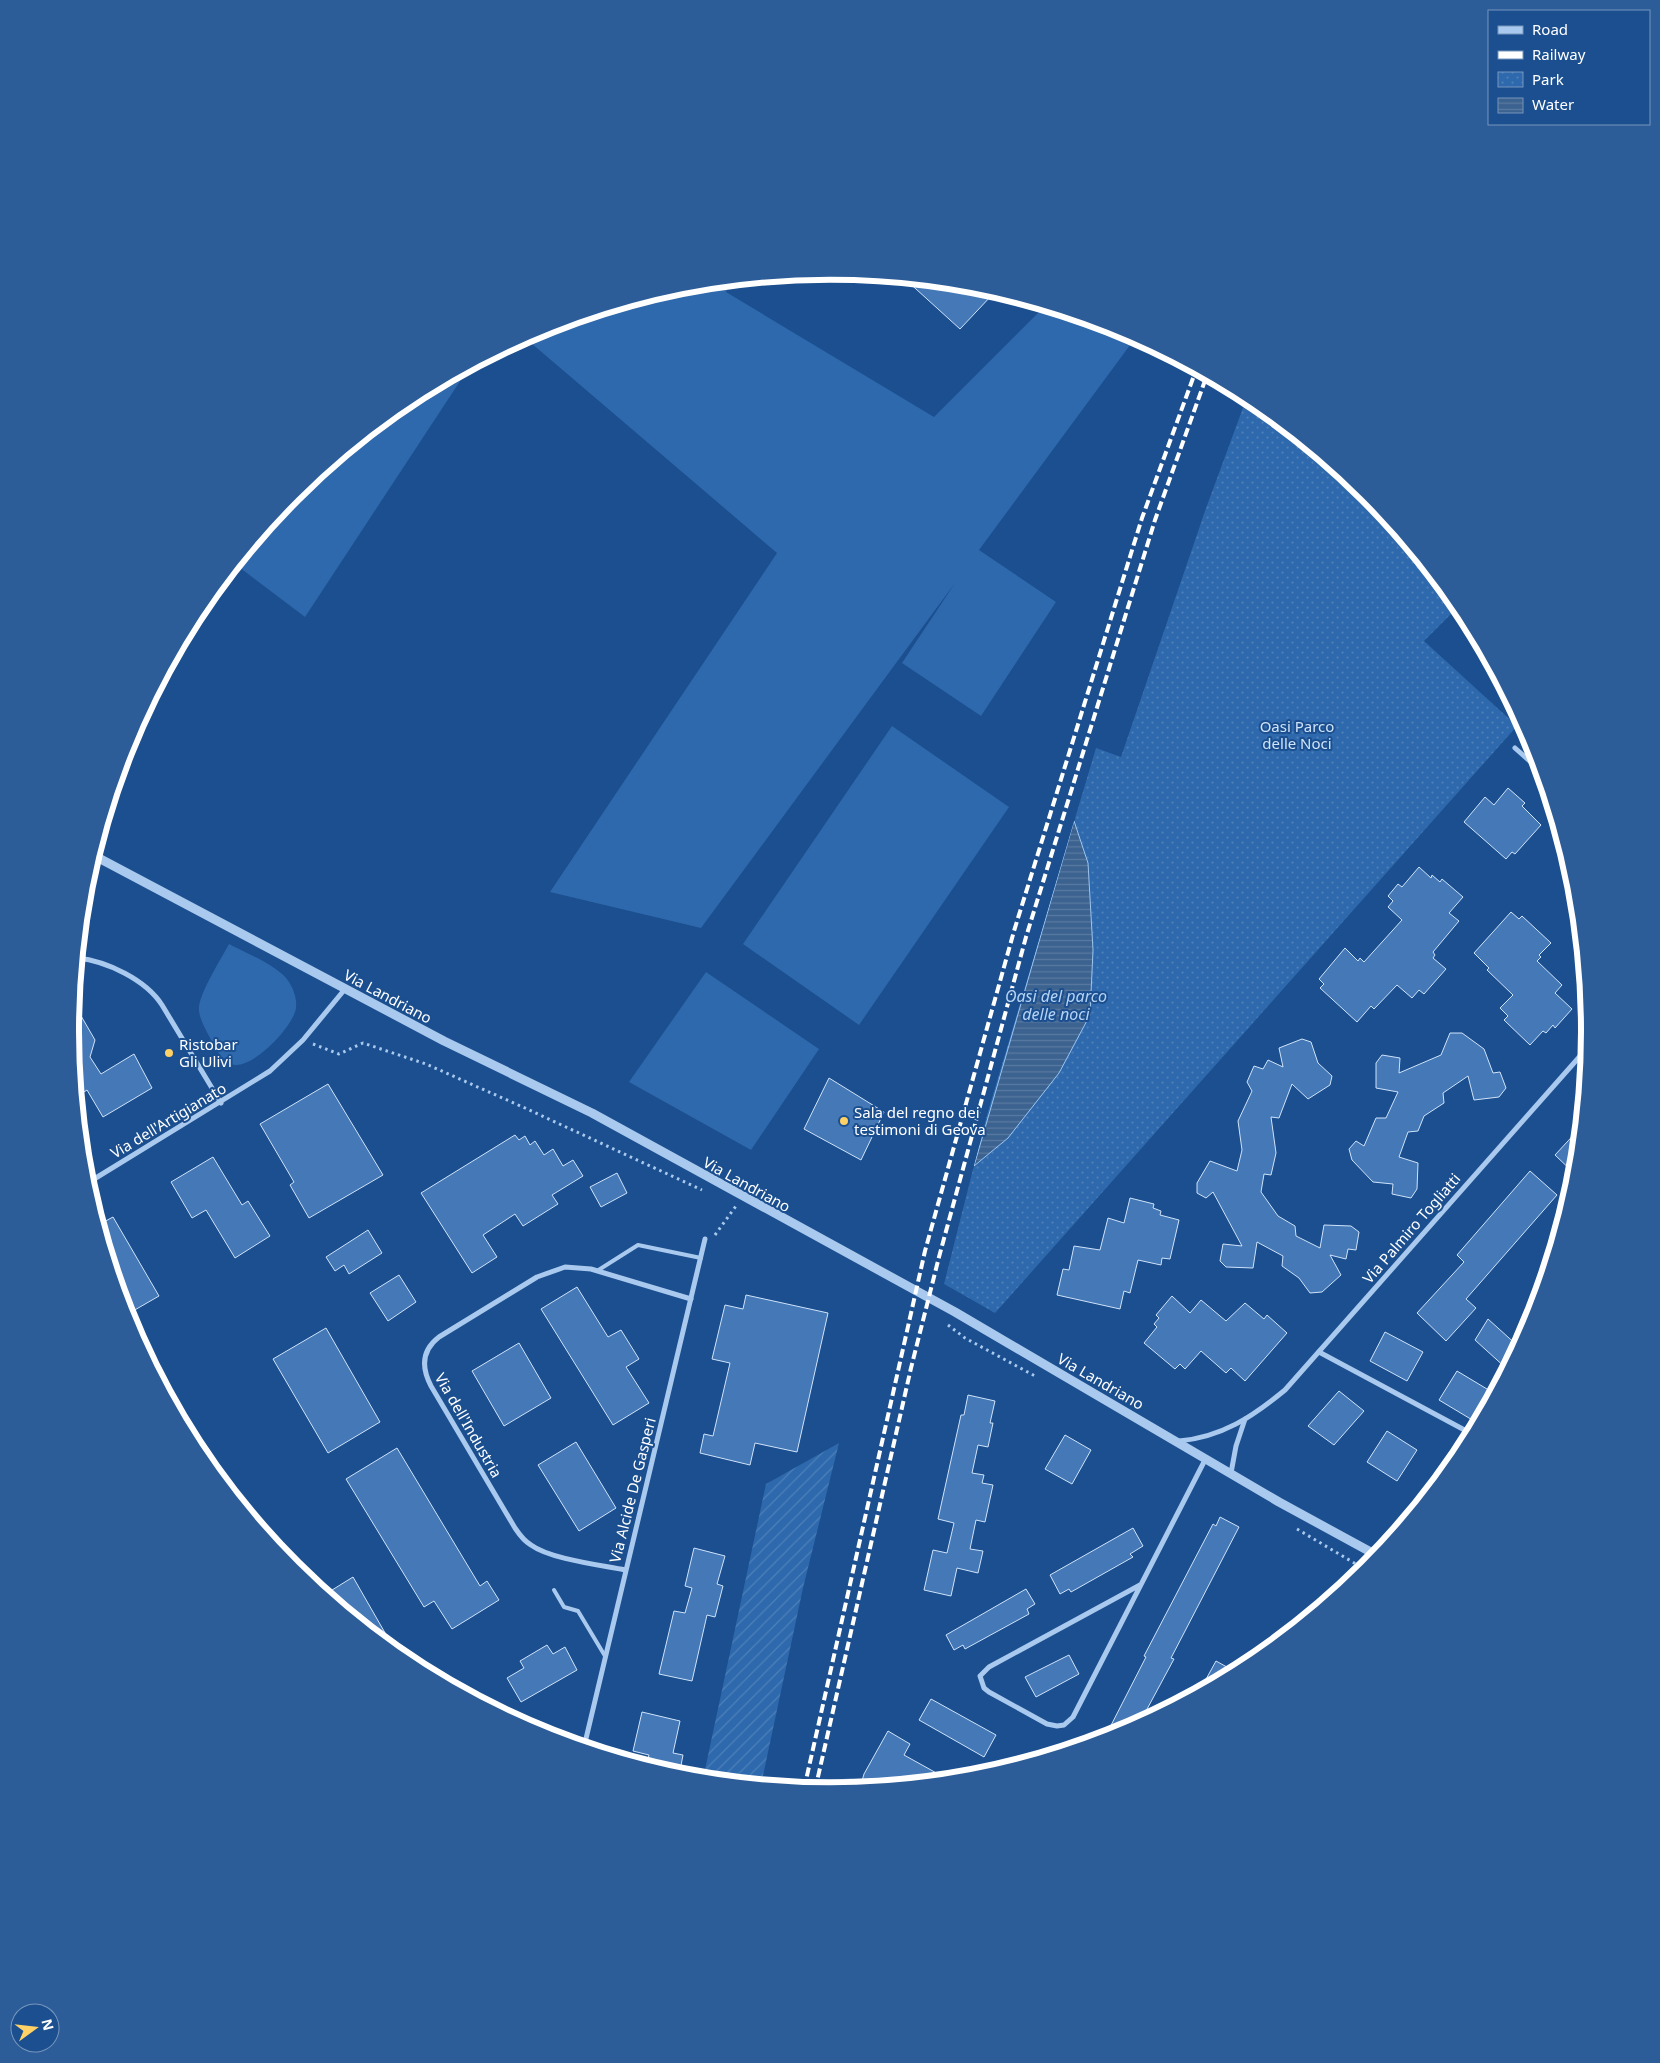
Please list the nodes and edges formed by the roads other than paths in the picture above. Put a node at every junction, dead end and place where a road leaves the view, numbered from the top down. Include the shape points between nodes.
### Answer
1 (1515, 748) dead end
2 (1531, 762) edge
3 (99, 858) edge
4 (82, 959) edge
5 (345, 989) junction
6 (1581, 1056) edge
7 (221, 1103) junction
8 (93, 1180) edge
9 (705, 1239) road end
10 (701, 1258) junction
11 (597, 1271) junction
12 (692, 1298) junction
13 (1319, 1352) junction
14 (1246, 1419) junction
15 (1466, 1431) edge
16 (1178, 1441) junction
17 (1206, 1458) junction
18 (1231, 1473) junction
19 (1371, 1552) edge
20 (625, 1570) junction
21 (1140, 1585) junction
22 (554, 1590) dead end
23 (605, 1656) junction
24 (585, 1742) edge

1 - 2 street
3 - 5 street, Via Landriano
4 - 7 street via 126,975 153,993
5 - 7 street, Via dell'Artigianato via 304,1040 270,1071
5 - 16 street, Via Landriano via 592,1113 954,1312
6 - 13 street, Via Palmiro Togliatti
7 - 8 street, Via dell'Artigianato
9 - 10 street, Via Alcide De Gasperi
10 - 11 lane via 638,1245
10 - 12 street, Via Alcide De Gasperi
11 - 12 street, Via dell'Industria
11 - 20 street, Via dell'Industria via 565,1267 537,1277 434,1341 424,1357 424,1365 431,1386 524,1539 546,1553
12 - 20 street, Via Alcide De Gasperi
13 - 14 street, Via Palmiro Togliatti via 1285,1390
13 - 15 street
14 - 16 street, Via Palmiro Togliatti via 1212,1436
14 - 18 street
16 - 17 street, Via Landriano
17 - 18 street, Via Landriano
17 - 21 street
18 - 19 street, Via Landriano
20 - 23 street, Via Alcide De Gasperi
21 - 21 street via 1068,1722 1057,1726 1047,1724 984,1688 980,1676 984,1670
22 - 23 lane via 564,1607 578,1610
23 - 24 street, Via Alcide De Gasperi

